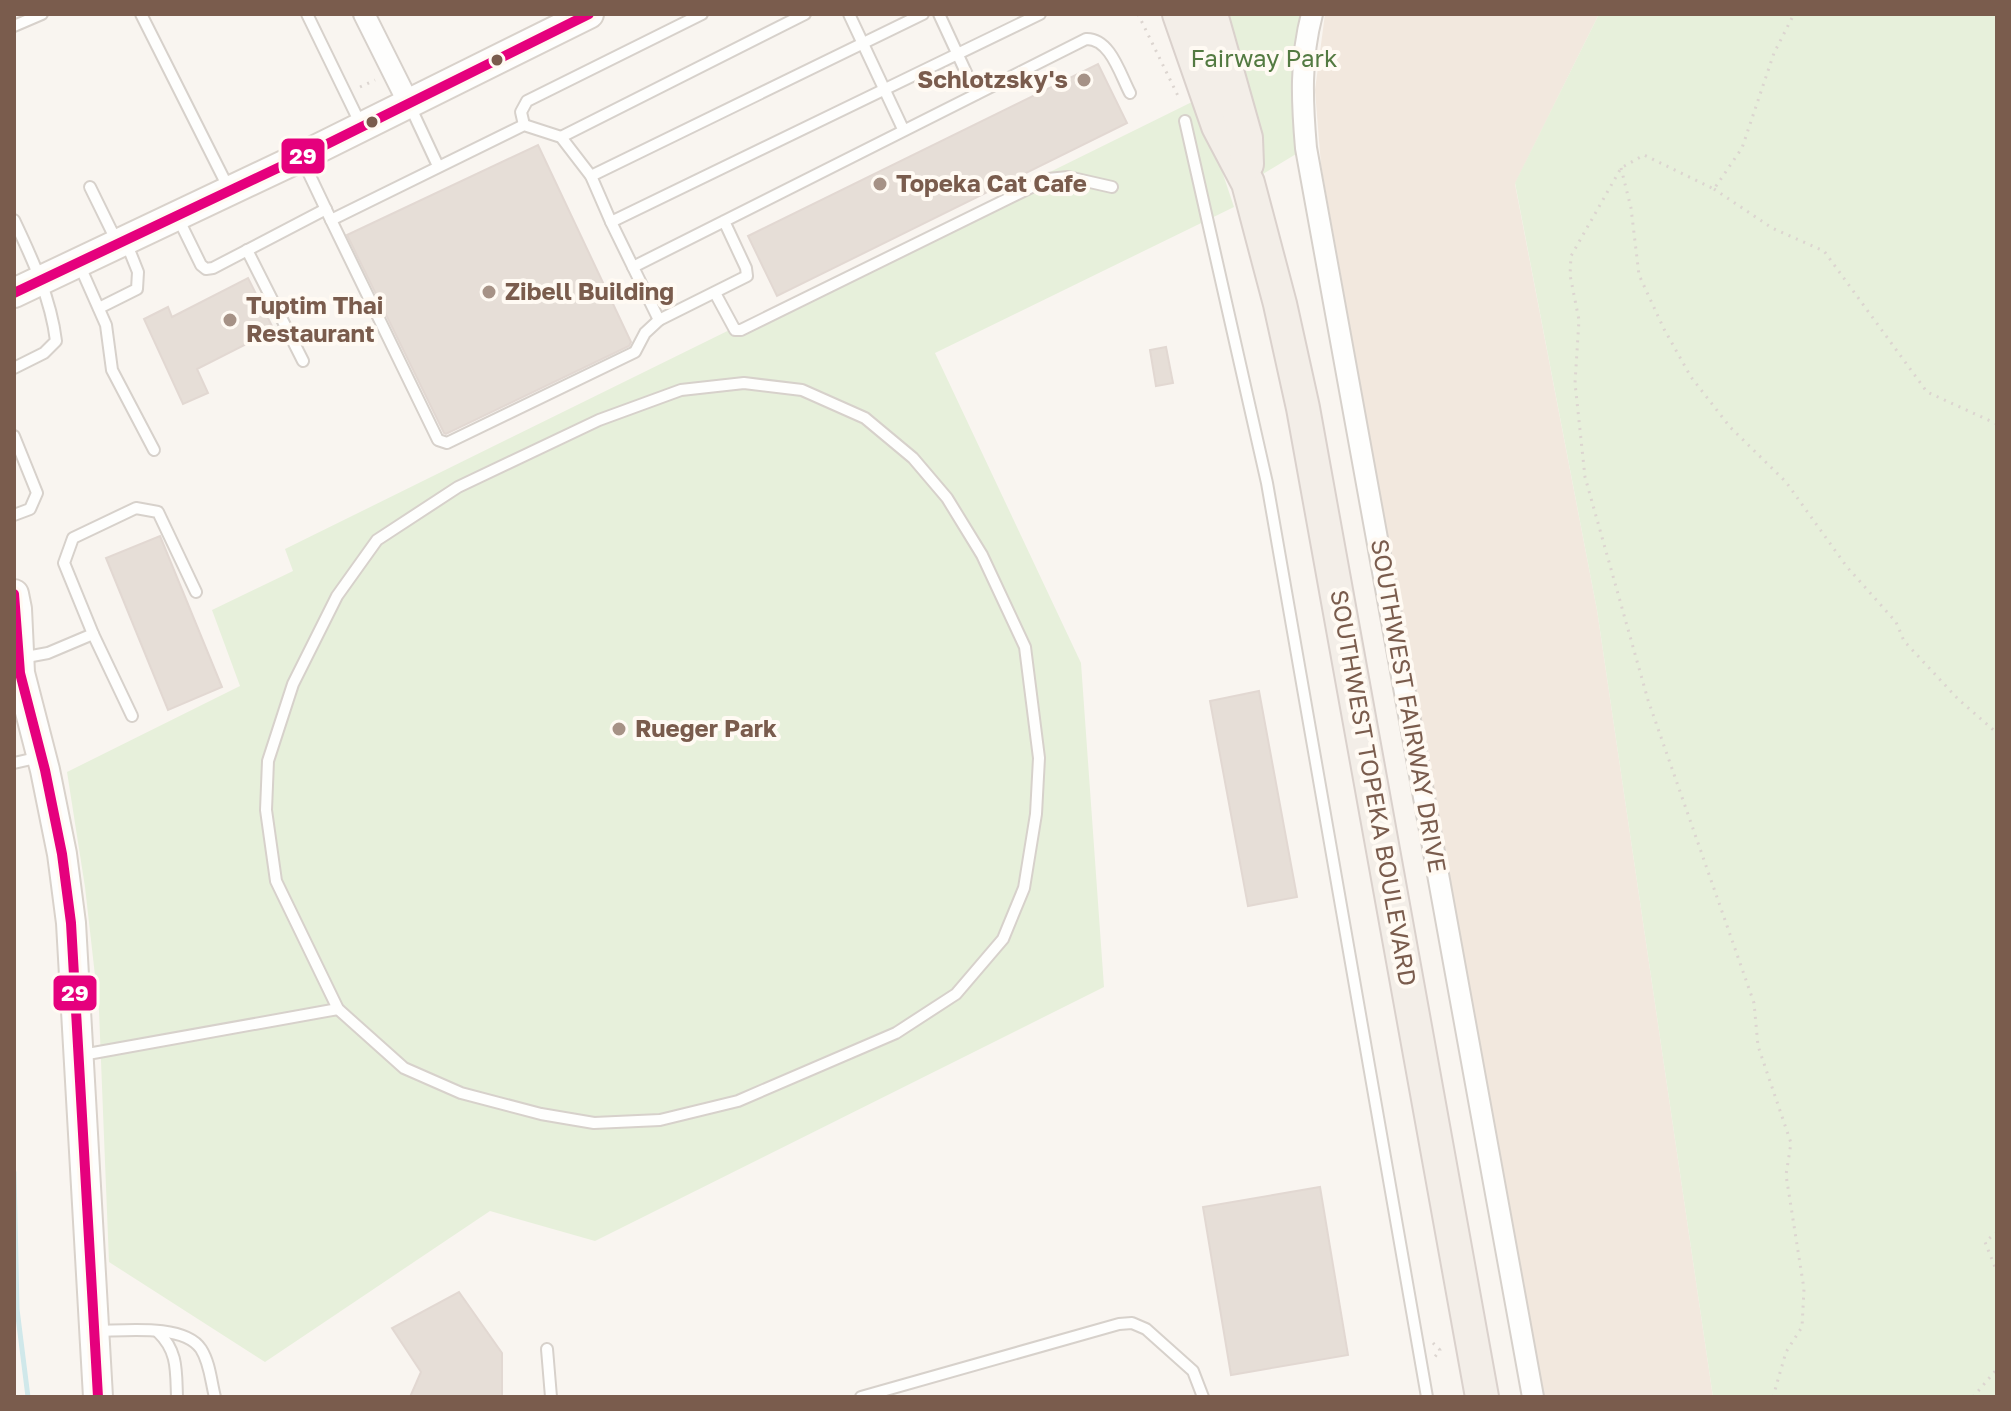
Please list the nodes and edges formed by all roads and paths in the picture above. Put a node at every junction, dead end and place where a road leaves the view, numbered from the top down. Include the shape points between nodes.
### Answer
1 (42, 14) edge
2 (141, 14) edge
3 (307, 14) edge
4 (364, 14) edge
5 (589, 14) edge
6 (702, 14) edge
7 (805, 14) edge
8 (849, 14) edge
9 (923, 14) edge
10 (1040, 14) edge
11 (1138, 14) edge
12 (1179, 14) edge
13 (1211, 14) edge
14 (1312, 14) edge
15 (1794, 14) edge
16 (943, 15) edge
17 (14, 26) edge
18 (862, 44) junction
19 (957, 53) junction
20 (376, 79) dead end
21 (360, 87) dead end
22 (884, 88) junction
23 (1130, 93) dead end
24 (976, 94) junction
25 (409, 104) junction
26 (1185, 121) joint
27 (524, 125) junction
28 (362, 127) junction
29 (903, 129) junction
30 (561, 137) junction
31 (301, 157) junction
32 (438, 166) junction
33 (1621, 168) junction
34 (591, 176) junction
35 (1248, 183) junction
36 (90, 187) dead end
37 (1112, 187) dead end
38 (1714, 189) junction
39 (230, 191) junction
40 (326, 209) junction
41 (177, 216) junction
42 (14, 220) edge
43 (331, 220) junction
44 (724, 221) junction
45 (611, 222) junction
46 (121, 242) junction
47 (247, 250) junction
48 (78, 263) junction
49 (633, 267) junction
50 (40, 281) junction
51 (14, 293) edge
52 (715, 293) junction
53 (99, 308) junction
54 (659, 320) junction
55 (303, 361) dead end
56 (14, 368) edge
57 (1997, 424) edge
58 (14, 436) edge
59 (154, 450) dead end
60 (14, 515) edge
61 (196, 592) dead end
62 (14, 594) edge
63 (93, 634) junction
64 (18, 664) edge
65 (132, 716) dead end
66 (1997, 733) edge
67 (28, 760) edge
68 (338, 1009) junction
69 (80, 1055) junction
70 (1997, 1232) edge
71 (1997, 1272) edge
72 (156, 1330) junction
73 (94, 1331) junction
74 (547, 1349) dead end
75 (1997, 1369) edge
76 (98, 1397) edge
77 (177, 1397) edge
78 (215, 1397) edge
79 (551, 1397) edge
80 (861, 1397) edge
81 (1203, 1397) edge
82 (1427, 1397) edge
83 (1482, 1397) edge
84 (1533, 1397) edge
85 (1773, 1397) edge
86 (1973, 1397) edge

1 - 17 lane
2 - 39 lane
3 - 28 lane
4 - 25 street
5 - 25 main road
6 - 27 lane via 527,101 521,112
7 - 30 lane
8 - 18 lane
9 - 18 lane
10 - 19 lane
11 - 26 path via 1188,114
12 - 35 main road, SOUTHWEST TOPEKA BOULEVARD via 1218,126
13 - 35 main road, SOUTHWEST TOPEKA BOULEVARD via 1246,138
14 - 84 street, SOUTHWEST FAIRWAY DRIVE via 1302,85 1306,148
15 - 38 path via 1774,53 1742,148
16 - 19 lane
18 - 22 lane
18 - 34 lane
19 - 22 lane
19 - 24 lane
20 - 21 path
22 - 29 lane
22 - 45 lane
23 - 24 lane via 1104,44 1086,39
24 - 29 lane
25 - 28 main road
25 - 32 lane
26 - 82 lane via 1267,483
27 - 30 lane
27 - 32 lane
28 - 31 main road
29 - 44 lane
30 - 34 lane
31 - 39 main road
31 - 40 lane
32 - 43 lane
33 - 38 path via 1644,155
33 - 66 path via 1639,275 1691,377 1730,427 1786,482 1847,567 1896,622 1904,641
33 - 85 path via 1571,256 1579,320 1575,383 1585,477 1648,700 1754,1003 1758,1046 1791,1143 1786,1175 1804,1289 1802,1327 1786,1352
34 - 45 lane
35 - 83 main road, SOUTHWEST TOPEKA BOULEVARD via 1315,468
36 - 46 lane
37 - 52 lane via 1068,177 1048,179 741,330 735,330
38 - 57 path via 1772,228 1824,251 1927,392
39 - 41 main road
40 - 43 lane
40 - 47 lane
41 - 46 main road
41 - 47 lane via 206,269
42 - 50 lane
43 - 54 lane via 438,440 447,443 635,352
44 - 49 lane
44 - 52 lane via 747,276
45 - 49 lane
46 - 48 main road
46 - 53 lane via 138,272 137,289
47 - 55 lane
48 - 50 main road
48 - 53 lane
49 - 54 lane
50 - 51 main road
50 - 56 lane via 56,341
52 - 54 lane
53 - 59 lane via 112,370
58 - 60 lane via 37,493 30,509
61 - 63 lane via 158,512 136,508 73,538 68,551 64,563
62 - 64 main road
63 - 64 lane
63 - 65 lane
64 - 67 main road
67 - 69 main road via 62,854
68 - 68 lane via 404,1068 461,1093 594,1123 660,1120 738,1101 896,1033 956,994 1003,939 1024,888 1039,758 1025,647 982,555 947,498 913,458 865,418 802,390 744,383 681,390 599,420 458,487 377,540 337,596 293,684 268,761 266,810 276,881
68 - 69 lane
69 - 73 main road
70 - 71 path via 1985,1242
72 - 73 lane
72 - 77 lane via 174,1353
72 - 78 lane via 192,1339 201,1348
73 - 76 main road
74 - 79 lane
75 - 86 path
80 - 81 lane via 1132,1323 1193,1371

